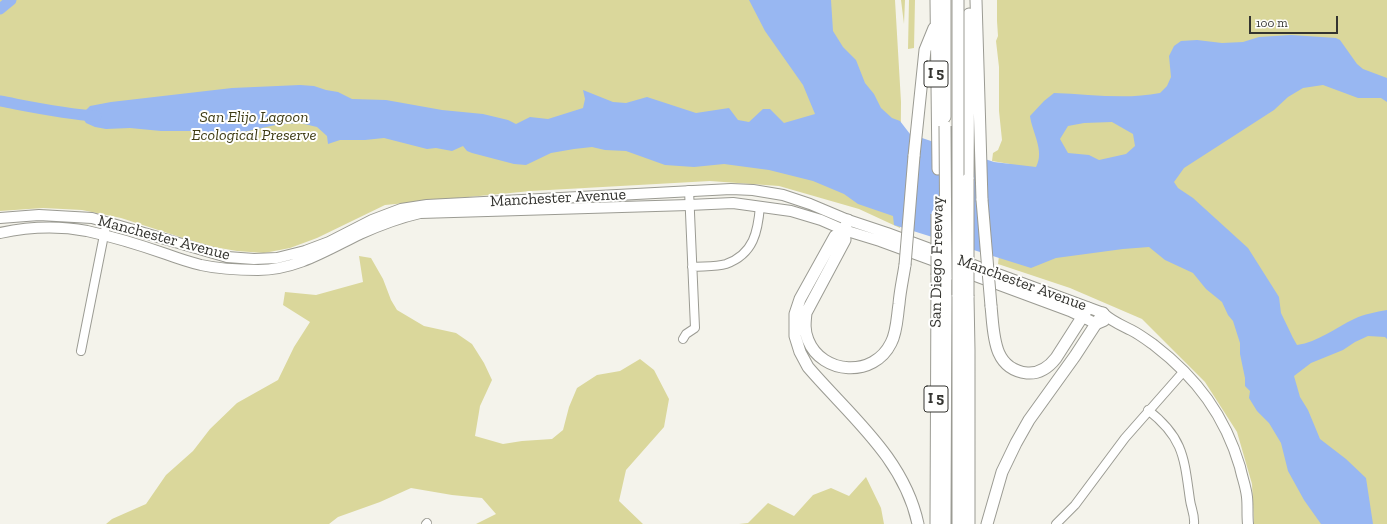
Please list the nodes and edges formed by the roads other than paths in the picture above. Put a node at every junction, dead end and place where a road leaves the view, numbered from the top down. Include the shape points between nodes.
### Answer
1 (936, 0) edge
2 (945, 0) edge
3 (958, 0) edge
4 (969, 0) edge
5 (976, 0) edge
6 (936, 24) junction
7 (941, 125) junction
8 (689, 190) junction
9 (689, 205) junction
10 (760, 206) junction
11 (0, 218) edge
12 (107, 222) junction
13 (846, 225) junction
14 (0, 233) edge
15 (104, 235) junction
16 (692, 267) junction
17 (941, 277) junction
18 (963, 295) junction
19 (1088, 308) junction
20 (1106, 316) junction
21 (1082, 318) junction
22 (1097, 324) junction
23 (682, 339) dead end
24 (81, 351) dead end
25 (1184, 371) junction
26 (1148, 410) junction
27 (918, 524) edge
28 (936, 524) edge
29 (945, 524) edge
30 (958, 524) edge
31 (969, 524) edge
32 (988, 524) edge
33 (1056, 524) edge
34 (1194, 524) edge
35 (1248, 524) edge

1 - 6 highway, San Diego Freeway / I 5
2 - 7 highway
3 - 18 highway, bridge
4 - 18 highway, San Diego Freeway / I 5, bridge
5 - 21 highway, bridge via 982,200 991,306 998,352 1006,364 1020,372 1032,373 1045,369 1051,365
6 - 7 highway, San Diego Freeway / I 5
6 - 13 highway, bridge via 925,50 905,265 895,332 884,354 864,367 838,367 827,362 817,354 808,340 804,325 806,313 845,240
7 - 17 highway, San Diego Freeway / I 5, bridge via 938,169
8 - 9 street
8 - 12 main road, Manchester Avenue via 427,205 401,209 372,220 329,242 277,258 227,257
8 - 13 main road, Manchester Avenue via 753,190 783,196 810,204
9 - 10 main road, Manchester Avenue via 733,203
9 - 15 main road, Manchester Avenue via 420,213 395,219 314,258 285,267 260,270 231,270 202,265
9 - 16 street
10 - 13 main road, Manchester Avenue
10 - 16 street via 754,240 742,255 725,264
11 - 12 main road, Manchester Avenue via 51,215 92,218
12 - 15 street
13 - 19 main road, Manchester Avenue via 887,232
13 - 21 main road, Manchester Avenue via 880,241 1070,311
13 - 27 highway via 836,236 800,299 795,314 795,336 808,367 880,446 898,472 910,497
14 - 15 main road, Manchester Avenue via 16,229 58,228
15 - 24 street
16 - 23 street via 695,328
17 - 28 highway, San Diego Freeway / I 5
17 - 29 highway
18 - 30 highway
18 - 31 highway, San Diego Freeway / I 5 via 969,350
19 - 20 main road, Manchester Avenue
19 - 21 highway
20 - 22 highway
20 - 25 main road, Manchester Avenue via 1140,335
21 - 22 main road, Manchester Avenue
22 - 32 highway via 1029,420 1016,443 1002,472
25 - 26 street
25 - 35 main road, Manchester Avenue via 1219,416 1234,446 1247,496
26 - 33 street via 1075,505
26 - 34 street via 1165,424 1178,442 1184,459 1190,505 1195,517

